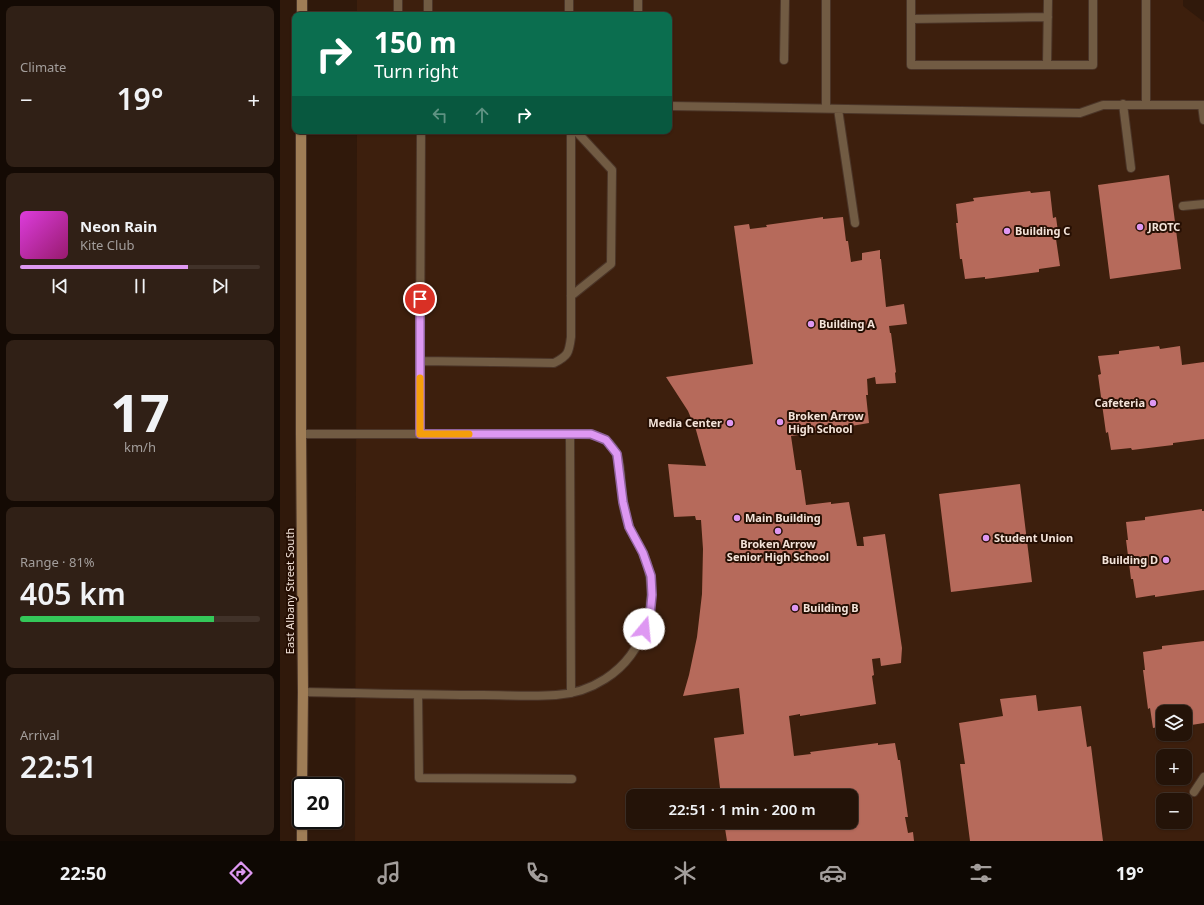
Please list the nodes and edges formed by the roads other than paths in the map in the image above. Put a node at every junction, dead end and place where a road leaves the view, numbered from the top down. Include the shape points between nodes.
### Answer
1 (302, 0) edge
2 (398, 0) edge
3 (428, 0) edge
4 (569, 0) edge
5 (638, 0) edge
6 (785, 0) edge
7 (826, 0) edge
8 (911, 0) edge
9 (1048, 0) edge
10 (1093, 0) edge
11 (1146, 0) edge
12 (302, 12) edge
13 (398, 12) edge
14 (428, 12) edge
15 (569, 12) edge
16 (638, 12) edge
17 (1048, 17) junction
18 (911, 19) junction
19 (784, 60) dead end
20 (1047, 65) junction
21 (1123, 104) junction
22 (1146, 105) junction
23 (1203, 105) edge
24 (672, 106) edge
25 (826, 108) junction
26 (838, 109) junction
27 (1204, 120) edge
28 (301, 134) edge
29 (421, 134) edge
30 (571, 134) edge
31 (579, 134) edge
32 (1131, 168) dead end
33 (1204, 204) edge
34 (1182, 206) dead end
35 (856, 223) dead end
36 (571, 296) junction
37 (420, 361) junction
38 (301, 434) junction
39 (420, 434) junction
40 (570, 434) junction
41 (303, 692) junction
42 (571, 693) junction
43 (418, 695) junction
44 (302, 777) edge
45 (1204, 777) edge
46 (572, 779) dead end
47 (1194, 792) dead end
48 (302, 829) edge
49 (302, 841) edge

1 - 12 street
2 - 13 lane
3 - 14 lane
4 - 15 lane
5 - 16 lane
6 - 19 lane
7 - 25 lane
8 - 18 lane
9 - 17 lane
10 - 20 lane via 1093,65
11 - 22 lane
17 - 18 lane
17 - 20 lane
18 - 20 lane via 911,65
21 - 22 lane
21 - 26 lane via 1103,105 1080,113
21 - 32 lane
22 - 23 lane
23 - 27 lane
24 - 25 lane
25 - 26 lane
26 - 35 lane
28 - 38 street, East Albany Street South
29 - 37 lane
30 - 36 lane
31 - 36 lane via 612,170 611,264
33 - 34 lane
36 - 37 lane via 569,351 564,358 554,363
37 - 39 lane
38 - 39 lane
38 - 41 street, East Albany Street South
39 - 40 lane
40 - 42 lane
40 - 42 lane via 591,434 606,440 617,454 629,527 643,553 651,576 652,595 650,615 639,643 622,665 605,679
41 - 43 lane
41 - 44 street, East Albany Street South
42 - 43 lane
43 - 46 lane via 419,778
45 - 47 lane
48 - 49 street

